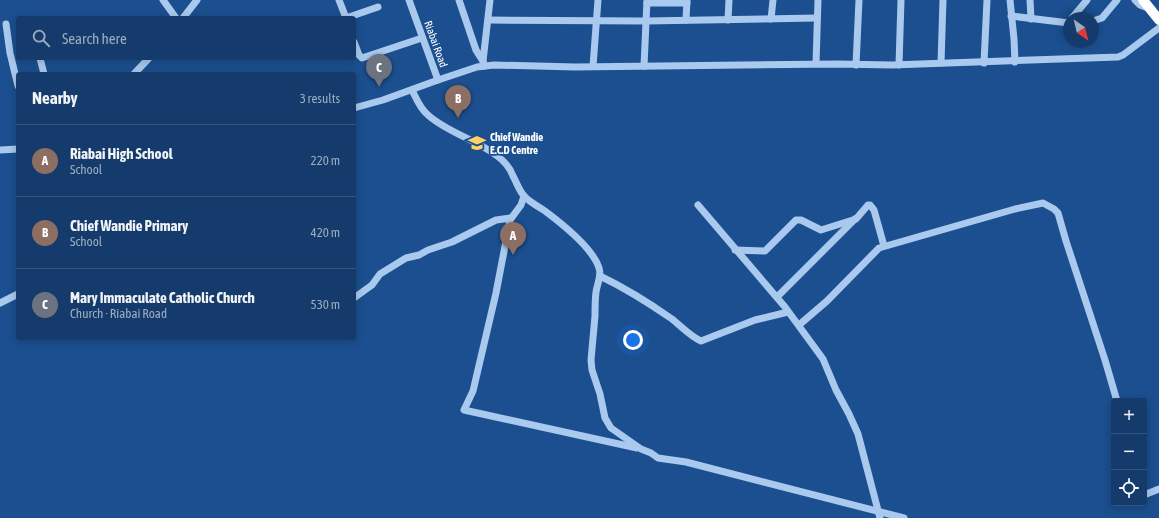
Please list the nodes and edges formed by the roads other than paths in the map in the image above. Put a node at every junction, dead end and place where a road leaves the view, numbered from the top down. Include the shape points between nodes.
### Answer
1 (162, 0) edge
2 (197, 0) edge
3 (339, 0) edge
4 (409, 0) edge
5 (459, 0) edge
6 (490, 0) edge
7 (598, 0) edge
8 (730, 0) edge
9 (773, 0) edge
10 (818, 0) edge
11 (859, 0) edge
12 (901, 0) edge
13 (943, 0) edge
14 (987, 0) edge
15 (1010, 0) edge
16 (1030, 0) edge
17 (1087, 0) edge
18 (1117, 0) edge
19 (1135, 0) edge
20 (1143, 0) edge
21 (647, 1) edge
22 (687, 2) edge
23 (378, 7) dead end
24 (1150, 9) junction
25 (1077, 12) edge
26 (174, 16) edge
27 (185, 16) edge
28 (345, 16) edge
29 (352, 16) edge
30 (1011, 16) junction
31 (817, 18) junction
32 (771, 19) junction
33 (1031, 19) junction
34 (1099, 19) edge
35 (488, 20) junction
36 (686, 20) junction
37 (728, 20) junction
38 (1159, 20) edge
39 (1063, 21) edge
40 (597, 22) junction
41 (646, 22) junction
42 (6, 24) dead end
43 (1159, 28) edge
44 (422, 38) junction
45 (356, 47) edge
46 (40, 60) edge
47 (147, 60) edge
48 (1014, 62) junction
49 (484, 63) junction
50 (941, 63) junction
51 (984, 63) junction
52 (816, 64) junction
53 (856, 64) junction
54 (898, 65) junction
55 (593, 66) junction
56 (644, 66) junction
57 (44, 72) edge
58 (136, 72) edge
59 (16, 78) edge
60 (438, 80) junction
61 (412, 90) junction
62 (356, 107) edge
63 (16, 149) edge
64 (0, 150) edge
65 (524, 196) junction
66 (698, 205) dead end
67 (511, 218) junction
68 (856, 219) junction
69 (884, 246) junction
70 (735, 250) junction
71 (600, 276) junction
72 (16, 295) edge
73 (356, 297) edge
74 (777, 297) junction
75 (0, 303) edge
76 (788, 312) junction
77 (799, 325) junction
78 (1116, 398) edge
79 (641, 449) junction
80 (1159, 489) edge
81 (1147, 494) edge
82 (879, 514) edge
83 (904, 518) edge

1 - 26 street
2 - 27 street
3 - 28 street
4 - 44 street, Riabai Road
5 - 49 street via 476,50
6 - 35 street
7 - 40 street
8 - 37 street
9 - 32 street
10 - 31 street
11 - 53 street
12 - 54 street
13 - 50 street
14 - 51 street
15 - 30 street
16 - 33 street
17 - 25 street
18 - 34 street
19 - 24 street
20 - 24 highway
21 - 22 street
21 - 41 street
22 - 36 street
23 - 29 street
24 - 38 highway
30 - 33 street
30 - 48 street
31 - 32 street
31 - 52 street
32 - 37 street
33 - 39 street
35 - 40 street
35 - 49 street
36 - 37 street
36 - 41 street
40 - 41 street
40 - 55 street
41 - 56 street
42 - 59 street
43 - 48 street via 1121,56
44 - 45 street via 362,58
44 - 60 street, Riabai Road
46 - 57 street
47 - 58 street
48 - 51 street
49 - 55 street
49 - 60 street
50 - 51 street
50 - 54 street
52 - 53 street
52 - 56 street
53 - 54 street
55 - 56 street
60 - 61 street, Riabai Road
61 - 62 street, Riabai Road
61 - 65 street via 428,115 497,156 508,167
63 - 64 street
65 - 67 street
65 - 71 street via 563,226 587,249 599,268
66 - 70 street
67 - 73 street via 496,220 452,242 406,258 380,274 372,285
67 - 79 street via 473,391 464,410
68 - 69 street via 868,205 873,206
68 - 70 street via 821,230 798,219 765,251
68 - 74 street
69 - 77 street
69 - 78 street via 1033,205 1043,203 1054,209 1060,218
70 - 74 street
71 - 76 street via 652,305 701,341 755,320
71 - 79 street via 594,307 592,370 605,418 611,428
72 - 75 street
74 - 76 street
76 - 77 street
77 - 82 street via 823,359 858,434
79 - 82 street via 658,458 686,462
80 - 81 street
82 - 83 street

